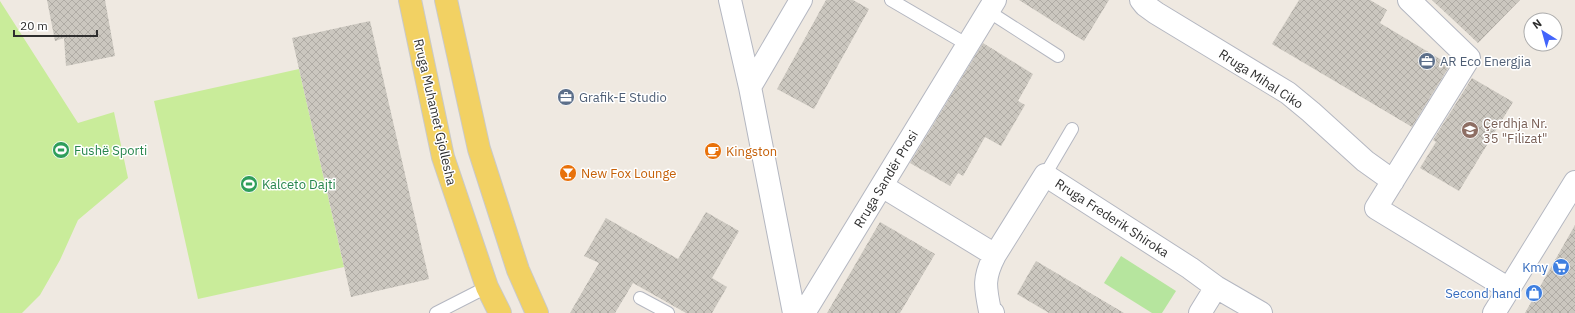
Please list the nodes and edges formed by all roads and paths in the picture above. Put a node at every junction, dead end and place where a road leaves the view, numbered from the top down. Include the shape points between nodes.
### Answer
1 (410, 0) edge
2 (446, 0) edge
3 (730, 0) edge
4 (801, 0) edge
5 (891, 0) edge
6 (1141, 0) edge
7 (1409, 0) edge
8 (992, 5) edge
9 (968, 45) junction
10 (1058, 56) dead end
11 (750, 87) junction
12 (1072, 129) dead end
13 (1045, 175) junction
14 (1393, 181) junction
15 (1575, 182) edge
16 (882, 186) junction
17 (996, 255) junction
18 (487, 287) junction
19 (1216, 287) junction
20 (1509, 289) junction
21 (640, 298) dead end
22 (436, 313) edge
23 (500, 313) edge
24 (537, 313) edge
25 (668, 313) edge
26 (794, 313) edge
27 (804, 313) edge
28 (993, 313) edge
29 (1200, 313) edge
30 (1262, 313) edge
31 (1494, 313) edge

1 - 18 main road, Rruga Muhamet Gjollesha via 443,157
2 - 24 main road via 479,149 518,270
3 - 11 street
4 - 11 street
5 - 9 lane
6 - 14 street, Rruga Mihal Ciko via 1156,13 1288,93 1365,161
7 - 14 street via 1469,58
8 - 9 street, Rruga Sandër Prosi
8 - 10 lane
9 - 16 street, Rruga Sandër Prosi
11 - 26 street
12 - 13 lane
13 - 17 street, Rruga Frederik Shiroka
13 - 19 street, Rruga Frederik Shiroka
14 - 20 street via 1376,208
15 - 20 street
16 - 17 street
16 - 27 street, Rruga Sandër Prosi
17 - 28 street, Rruga Frederik Shiroka via 989,267 985,287 990,311
18 - 22 lane
18 - 23 main road, Rruga Muhamet Gjollesha
19 - 29 street
19 - 30 street, Rruga Frederik Shiroka
20 - 31 street
21 - 25 lane

